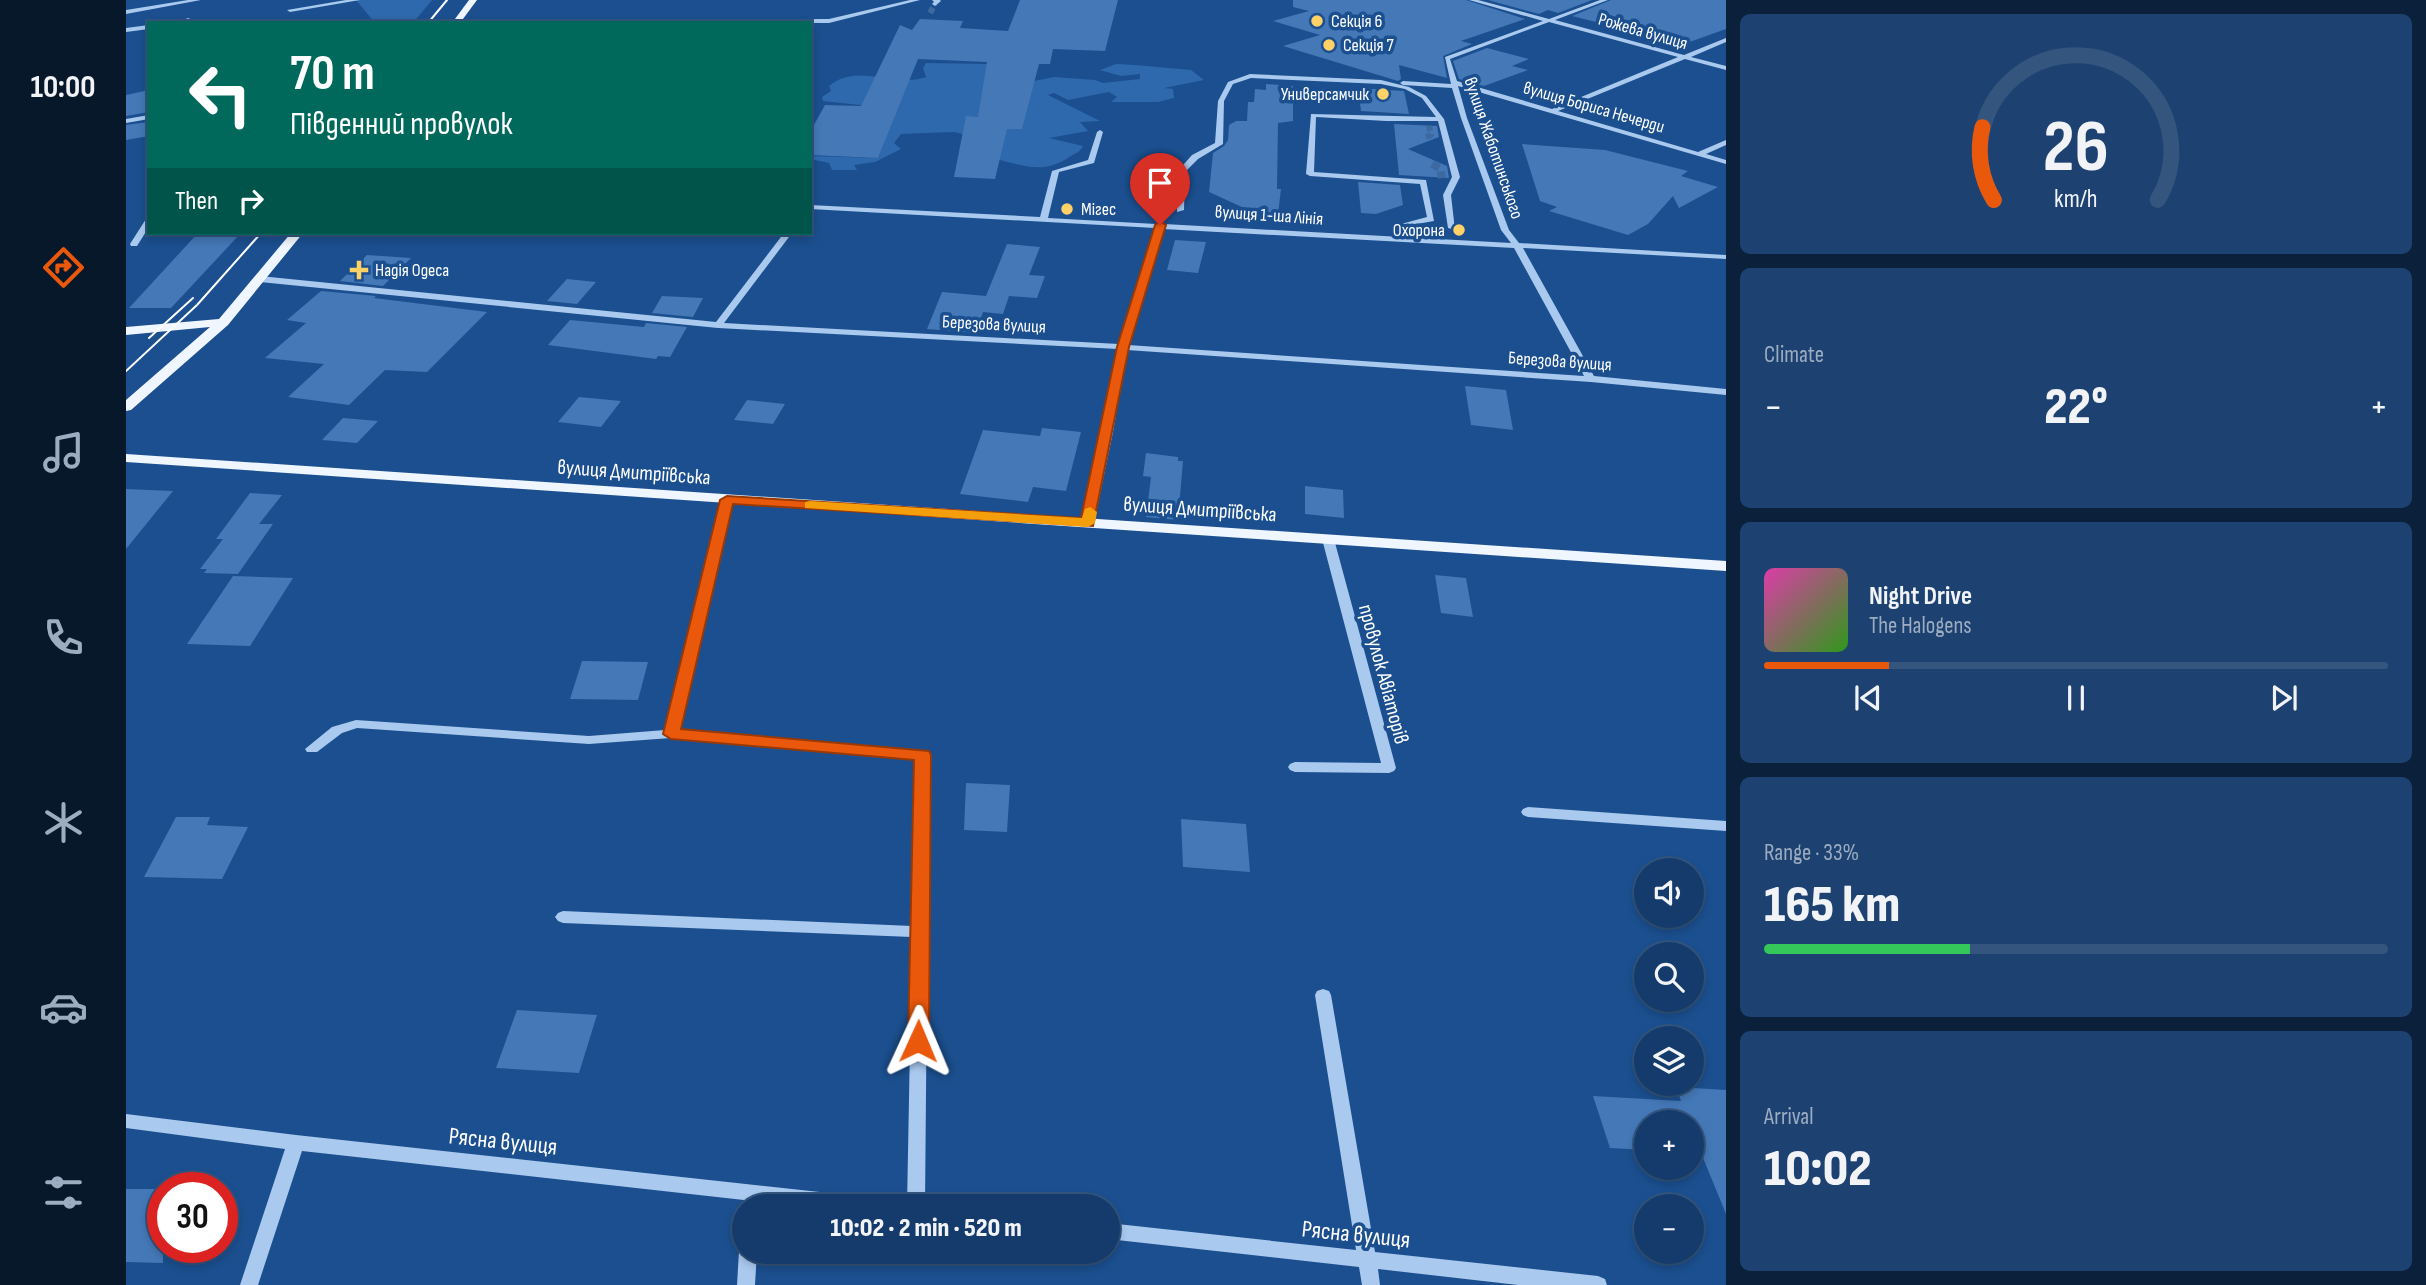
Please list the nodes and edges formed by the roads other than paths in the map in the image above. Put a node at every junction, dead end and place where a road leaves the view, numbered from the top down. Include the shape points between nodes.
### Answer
1 (198, 0) edge
2 (357, 0) edge
3 (473, 0) edge
4 (917, 0) edge
5 (1472, 0) edge
6 (1605, 0) edge
7 (290, 10) dead end
8 (126, 12) edge
9 (1548, 19) junction
10 (189, 20) dead end
11 (184, 21) edge
12 (457, 21) edge
13 (812, 21) edge
14 (147, 27) edge
15 (126, 30) edge
16 (1726, 40) edge
17 (1686, 58) junction
18 (1726, 68) edge
19 (1381, 82) junction
20 (1455, 88) junction
21 (1487, 92) junction
22 (1552, 111) junction
23 (147, 117) edge
24 (1441, 120) junction
25 (126, 121) edge
26 (1429, 126) dead end
27 (1100, 132) dead end
28 (1726, 142) edge
29 (1699, 154) junction
30 (1726, 162) edge
31 (1442, 178) tunnel mouth
32 (1451, 188) junction
33 (812, 207) edge
34 (1180, 210) dead end
35 (1044, 218) junction
36 (147, 225) edge
37 (1160, 225) junction
38 (1405, 225) dead end
39 (1452, 228) dead end
40 (295, 235) edge
41 (786, 235) edge
42 (134, 244) dead end
43 (1518, 247) junction
44 (1726, 257) edge
45 (260, 279) junction
46 (223, 322) junction
47 (718, 325) junction
48 (126, 331) edge
49 (1123, 347) junction
50 (1591, 379) junction
51 (1726, 392) edge
52 (126, 407) edge
53 (126, 458) edge
54 (727, 500) junction
55 (1088, 523) junction
56 (1328, 539) junction
57 (1726, 566) edge
58 (671, 734) junction
59 (312, 750) dead end
60 (1295, 767) dead end
61 (1528, 812) dead end
62 (1726, 826) edge
63 (563, 917) dead end
64 (920, 932) junction
65 (1323, 995) dead end
66 (126, 1121) edge
67 (296, 1143) junction
68 (916, 1194) edge
69 (732, 1197) edge
70 (1120, 1232) edge
71 (1367, 1260) junction
72 (747, 1264) edge
73 (249, 1285) edge
74 (746, 1285) edge
75 (1371, 1285) edge
76 (1598, 1285) edge

1 - 8 street
2 - 7 street
3 - 12 main road
4 - 13 street
5 - 9 street, Рожева вулиця
6 - 9 street, вулиця Жаботинського
9 - 17 street, Рожева вулиця
9 - 20 street, вулиця Жаботинського via 1447,58
10 - 11 street
14 - 15 street
16 - 17 street
17 - 18 street, Рожева вулиця
17 - 22 street
19 - 20 street
19 - 24 street via 1423,97
19 - 34 street via 1250,76 1230,83 1221,102 1219,144 1195,157 1181,172
20 - 21 street, вулиця Бориса Нечерди
20 - 21 street
20 - 43 street, вулиця Жаботинського via 1504,230
21 - 22 street, вулиця Бориса Нечерди
22 - 29 street, вулиця Бориса Нечерди
23 - 25 street
24 - 26 street
24 - 32 street via 1455,177
24 - 38 street via 1313,115 1310,174 1423,182 1432,219
27 - 35 street via 1091,161 1056,171
28 - 29 street
29 - 30 street, вулиця Бориса Нечерди
31 - 32 street
32 - 39 street via 1447,195
33 - 35 street, вулиця 1-ша Лінія
35 - 37 street, вулиця 1-ша Лінія
36 - 42 street
37 - 43 street, вулиця 1-ша Лінія
37 - 49 street
40 - 45 main road
41 - 47 street
43 - 44 street, вулиця 1-ша Лінія
43 - 50 street
45 - 46 main road
45 - 47 street, Березова вулиця
46 - 48 main road
46 - 52 main road
47 - 49 street, Березова вулиця
49 - 50 street, Березова вулиця
49 - 55 street
50 - 51 street, Березова вулиця
53 - 54 main road, вулиця Дмитріївська
54 - 55 main road, вулиця Дмитріївська
54 - 58 street
55 - 56 main road, вулиця Дмитріївська
56 - 57 main road, вулиця Дмитріївська
56 - 60 street, провулок Авіаторів via 1389,768
58 - 59 street via 589,740 356,724 337,730
58 - 64 street via 922,755
61 - 62 street
63 - 64 street
64 - 68 street
65 - 71 street
66 - 67 street, Рясна вулиця
67 - 69 street, Рясна вулиця
67 - 73 street
70 - 71 street, Рясна вулиця
71 - 75 street
71 - 76 street, Рясна вулиця
72 - 74 street

